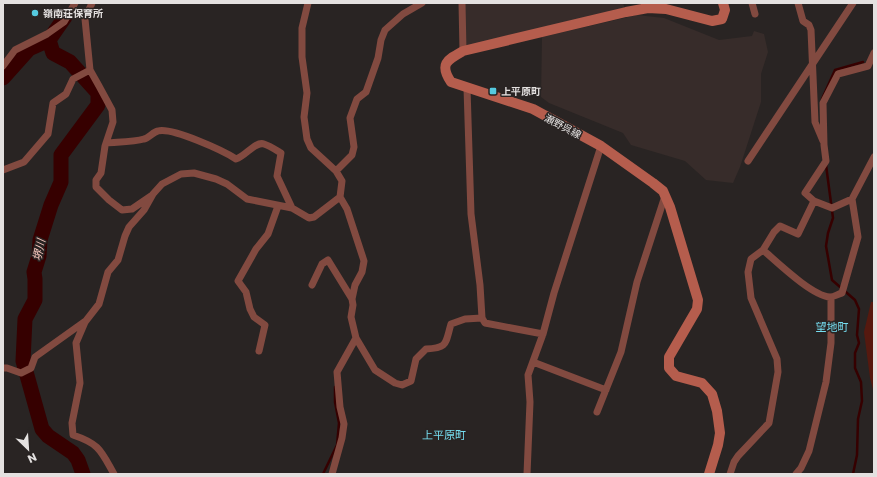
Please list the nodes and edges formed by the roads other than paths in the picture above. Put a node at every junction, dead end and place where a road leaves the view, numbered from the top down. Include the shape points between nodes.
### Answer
1 (75, 3) edge
2 (92, 3) edge
3 (308, 3) edge
4 (422, 3) edge
5 (462, 3) edge
6 (752, 3) edge
7 (798, 3) edge
8 (853, 3) edge
9 (722, 4) edge
10 (755, 14) dead end
11 (463, 51) junction
12 (874, 53) edge
13 (813, 62) junction
14 (3, 66) edge
15 (90, 70) junction
16 (467, 88) junction
17 (107, 143) junction
18 (824, 145) junction
19 (601, 146) junction
20 (874, 157) edge
21 (748, 160) dead end
22 (3, 170) edge
23 (336, 171) junction
24 (153, 194) junction
25 (665, 196) junction
26 (340, 197) junction
27 (852, 199) junction
28 (814, 201) junction
29 (278, 206) junction
30 (292, 208) junction
31 (763, 250) junction
32 (312, 285) dead end
33 (831, 297) junction
34 (352, 299) junction
35 (482, 318) junction
36 (84, 322) junction
37 (543, 334) junction
38 (356, 338) junction
39 (259, 350) dead end
40 (533, 362) junction
41 (3, 368) edge
42 (606, 390) junction
43 (597, 412) dead end
44 (114, 474) edge
45 (332, 474) edge
46 (527, 474) edge
47 (708, 474) edge
48 (730, 474) edge
49 (796, 474) edge

1 - 14 street via 64,22 15,50
2 - 15 street via 86,19
3 - 23 street via 302,28 302,57 307,93 304,117 307,139 311,148
4 - 23 street via 403,14 386,30 366,92 357,99 350,118 354,147 352,154
5 - 11 street
6 - 10 street
7 - 13 street via 803,21 811,30
8 - 13 street
9 - 11 main road, 瀬野呉線 via 725,10 722,19 712,21 666,9 648,8
11 - 16 main road, 瀬野呉線 via 448,60 446,74 451,82
12 - 18 street via 868,66 838,74 824,103
13 - 18 street via 815,122
13 - 21 street
15 - 17 street via 112,110 114,122
15 - 22 street via 73,79 66,94 53,103 48,134 24,162
16 - 19 main road, 瀬野呉線 via 533,109
16 - 35 street via 471,214
17 - 24 street via 96,187 122,210 132,209
17 - 30 street via 145,139 158,131 174,132 225,152 236,159 263,143 281,153 277,176
18 - 28 street via 826,161 806,193
19 - 25 main road, 瀬野呉線 via 653,183
19 - 37 street
20 - 27 street
23 - 26 street via 342,182
24 - 29 street via 162,184 181,174 194,173 227,184 247,199
24 - 36 street via 144,210 129,227 118,260 108,272 99,304
25 - 42 street via 637,282 621,352
25 - 47 main road, 瀬野呉線 via 698,300 697,309 669,357 669,368 676,376 702,383 712,394 720,433
26 - 30 street via 314,217 309,218
26 - 34 street via 347,209 364,261
27 - 28 street via 832,208
27 - 33 street via 858,236 842,293
28 - 31 street via 798,234 780,226
29 - 30 street
29 - 39 street via 268,234 256,249 238,281 246,292 254,317 265,325
31 - 33 street via 802,283 821,295
31 - 48 street via 751,259 748,272 750,298 777,359 778,372 769,423 738,456
32 - 34 street via 322,264 328,260
33 - 49 street via 831,344 826,382 809,451
34 - 38 street via 351,317
35 - 37 street via 485,323
35 - 38 street via 465,319 451,324 445,344 439,348 426,349 416,359 411,381 402,385 395,384 375,370
36 - 41 street via 35,357 30,368 21,373
36 - 44 street via 76,343 80,383 72,433 100,449
37 - 40 street
38 - 45 street via 338,372 340,407 344,424
40 - 42 street
40 - 46 street via 528,375 530,402
42 - 43 street

